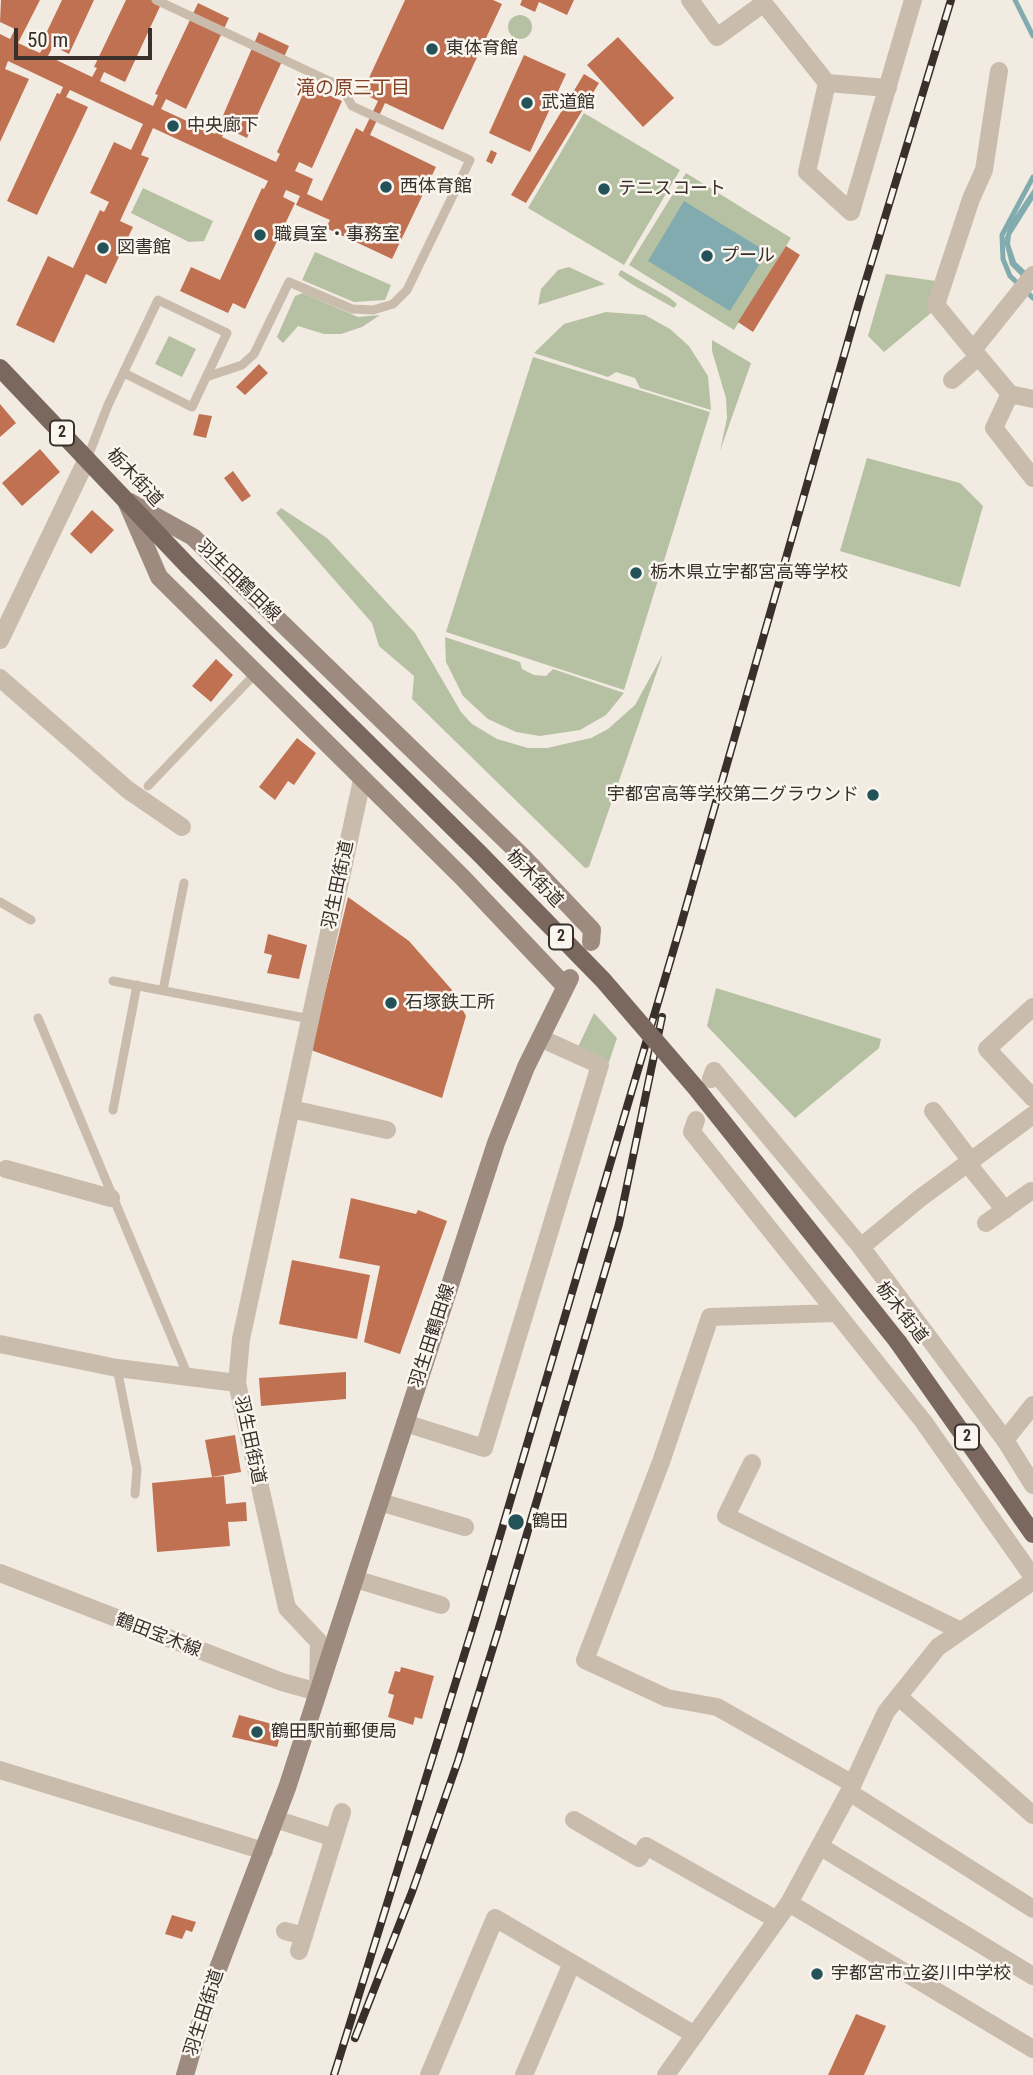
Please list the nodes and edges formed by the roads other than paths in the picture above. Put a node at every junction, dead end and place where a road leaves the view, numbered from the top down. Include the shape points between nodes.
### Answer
1 (156, 0) edge
2 (690, 0) edge
3 (914, 0) edge
4 (762, 2) edge
5 (999, 71) dead end
6 (827, 83) junction
7 (888, 88) junction
8 (1033, 275) edge
9 (976, 354) junction
10 (0, 368) edge
11 (124, 373) junction
12 (206, 377) junction
13 (952, 380) dead end
14 (1010, 394) junction
15 (1033, 399) edge
16 (87, 459) junction
17 (1033, 478) edge
18 (124, 498) junction
19 (0, 640) edge
20 (255, 674) junction
21 (0, 678) edge
22 (362, 780) junction
23 (148, 786) dead end
24 (182, 827) dead end
25 (184, 883) dead end
26 (0, 902) edge
27 (31, 920) dead end
28 (591, 942) dead end
29 (113, 981) dead end
30 (137, 985) junction
31 (163, 990) junction
32 (1033, 1007) edge
33 (38, 1018) dead end
34 (310, 1019) junction
35 (540, 1038) junction
36 (711, 1079) dead end
37 (1033, 1098) edge
38 (291, 1109) junction
39 (113, 1110) dead end
40 (933, 1111) dead end
41 (1033, 1115) edge
42 (696, 1120) dead end
43 (387, 1130) dead end
44 (969, 1162) junction
45 (6, 1169) dead end
46 (1031, 1191) dead end
47 (111, 1198) junction
48 (1005, 1210) junction
49 (986, 1223) dead end
50 (862, 1247) junction
51 (837, 1312) junction
52 (0, 1344) edge
53 (117, 1368) junction
54 (188, 1376) junction
55 (237, 1383) junction
56 (1033, 1405) edge
57 (405, 1423) junction
58 (1005, 1440) junction
59 (752, 1463) dead end
60 (1033, 1485) edge
61 (135, 1494) dead end
62 (380, 1502) junction
63 (465, 1527) dead end
64 (1033, 1534) edge
65 (0, 1573) edge
66 (1033, 1579) edge
67 (355, 1580) junction
68 (441, 1605) dead end
69 (961, 1631) junction
70 (318, 1692) junction
71 (899, 1697) junction
72 (0, 1770) edge
73 (851, 1788) junction
74 (342, 1812) dead end
75 (1033, 1815) edge
76 (275, 1819) junction
77 (574, 1820) dead end
78 (334, 1838) junction
79 (821, 1847) junction
80 (264, 1851) junction
81 (789, 1903) junction
82 (1033, 1909) edge
83 (777, 1920) junction
84 (285, 1931) dead end
85 (572, 1963) junction
86 (1033, 1976) edge
87 (695, 2035) junction
88 (1033, 2049) edge
89 (185, 2075) edge
90 (429, 2075) edge
91 (524, 2075) edge
92 (666, 2075) edge

1 - 12 lane via 342,87 352,106 470,160 407,290 393,304 373,310 352,309 289,282 254,354 242,365
2 - 4 street via 718,37
3 - 7 street
4 - 6 street
5 - 9 street via 984,170 936,305
6 - 7 street
6 - 7 street via 807,172 851,212
8 - 9 street
9 - 13 street
9 - 14 street
10 - 16 main road, 栃木街道 / 2
11 - 12 lane via 192,407
11 - 12 lane via 158,300 227,333
11 - 16 lane
14 - 15 street
14 - 17 street via 994,428
16 - 18 main road, 栃木街道 / 2
16 - 19 street
18 - 20 main road, 羽生田鶴田線 via 159,578
18 - 28 main road, 羽生田鶴田線 via 193,537 524,858 592,930
18 - 64 main road, 栃木街道 / 2, bridge via 603,980 696,1088 898,1342
20 - 22 main road, 羽生田鶴田線
20 - 23 lane
21 - 24 street via 128,790
22 - 34 street, 羽生田街道
22 - 35 main road, 羽生田鶴田線 via 568,982
25 - 31 lane
26 - 27 lane
29 - 30 lane
30 - 31 lane
30 - 39 lane
31 - 34 lane
32 - 37 street via 987,1049
33 - 47 lane
34 - 38 street, 羽生田街道
35 - 57 main road, 羽生田鶴田線 via 496,1143
35 - 57 street via 600,1065 484,1448
36 - 50 street via 713,1071
38 - 43 street
38 - 55 street, 羽生田街道 via 242,1339
40 - 44 street
41 - 44 street
42 - 51 street via 692,1132
44 - 48 street
44 - 50 street
45 - 47 street
46 - 48 street
47 - 54 lane
48 - 49 street
50 - 58 street
51 - 66 street via 931,1432
51 - 73 street via 710,1317 661,1462 585,1660 667,1698 717,1707
52 - 53 street
53 - 54 street
53 - 61 lane via 137,1469
54 - 55 street
55 - 70 street, 羽生田街道 via 287,1608 319,1642
56 - 58 street
57 - 62 main road, 羽生田鶴田線
58 - 60 street
59 - 69 street via 726,1516
62 - 63 street
62 - 67 main road, 羽生田鶴田線
65 - 70 street, 鶴田宝木線
66 - 69 street
67 - 68 street
67 - 70 main road, 羽生田鶴田線
69 - 71 street via 938,1647
70 - 76 main road, 羽生田街道
71 - 73 street via 886,1712
71 - 75 street
72 - 80 street
73 - 79 street
73 - 82 street
74 - 78 street
76 - 78 street
76 - 80 main road, 羽生田街道
77 - 83 street via 639,1858 646,1846
78 - 84 street via 302,1944
79 - 81 street
79 - 86 street
80 - 89 main road, 羽生田街道 via 211,1987
81 - 83 street
81 - 88 street
83 - 87 street
85 - 87 street
85 - 90 street via 495,1917
85 - 91 street
87 - 92 street

